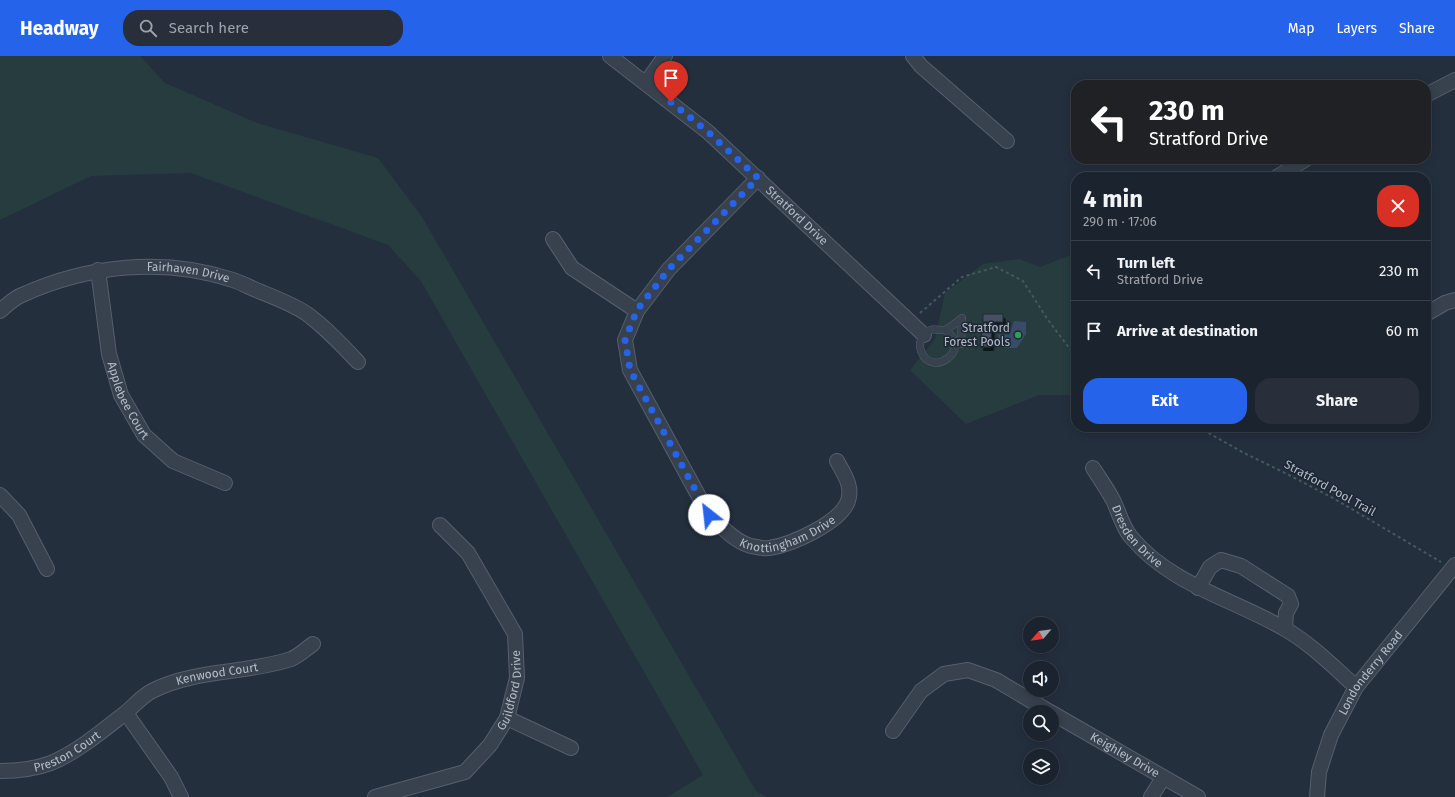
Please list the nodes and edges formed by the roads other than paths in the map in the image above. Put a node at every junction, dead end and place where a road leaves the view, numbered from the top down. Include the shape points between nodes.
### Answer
1 (610, 56) edge
2 (665, 56) edge
3 (913, 56) edge
4 (1455, 80) edge
5 (646, 83) junction
6 (1431, 92) edge
7 (1007, 141) dead end
8 (1298, 164) edge
9 (1285, 172) edge
10 (758, 178) junction
11 (553, 239) dead end
12 (98, 270) junction
13 (1455, 300) edge
14 (0, 310) edge
15 (637, 310) junction
16 (1431, 311) edge
17 (945, 330) junction
18 (924, 335) junction
19 (955, 344) junction
20 (358, 362) dead end
21 (837, 461) dead end
22 (1093, 468) dead end
23 (224, 483) dead end
24 (0, 495) edge
25 (440, 526) dead end
26 (1453, 567) edge
27 (47, 569) dead end
28 (1198, 588) junction
29 (1285, 628) junction
30 (313, 644) dead end
31 (1356, 687) junction
32 (1039, 705) edge
33 (126, 713) junction
34 (1059, 717) edge
35 (508, 718) junction
36 (893, 731) dead end
37 (571, 748) dead end
38 (0, 771) edge
39 (1163, 778) junction
40 (181, 797) edge
41 (375, 797) edge
42 (1151, 797) edge
43 (1198, 797) edge
44 (1317, 797) edge

1 - 5 street, Stratford Drive
2 - 5 street
3 - 7 street via 921,66
4 - 6 street
5 - 10 street, Stratford Drive via 708,132
8 - 9 street
10 - 15 street, Knottingham Drive via 669,269
10 - 18 street, Stratford Drive
11 - 15 street via 572,268
12 - 14 street, Fairhaven Drive via 21,295
12 - 20 street, Fairhaven Drive via 136,266 186,269 232,280 306,314 338,340
12 - 23 street, Applebee Court via 109,354 121,396 144,435 173,461
13 - 16 street via 1445,302
15 - 21 street, Knottingham Drive via 625,340 630,370 709,515 729,534 749,546 767,549 786,545 836,517 848,501 850,484
17 - 18 lane via 933,328
17 - 19 lane
17 - 19 lane via 962,318 961,344
18 - 19 lane via 920,345 921,351 927,360 932,362 944,362 948,359
22 - 28 street, Dresden Drive via 1113,500 1130,536 1156,562
24 - 27 street via 19,516
25 - 35 street, Guildford Drive via 468,552 514,634 517,678
26 - 31 street, Londonderry Road
28 - 29 street, Dresden Drive
28 - 29 street via 1210,567 1221,560 1241,566 1288,596 1291,604 1286,613
29 - 31 street, Dresden Drive
30 - 33 street, Kenwood Court via 292,658 175,682 151,691
31 - 44 street, Londonderry Road via 1331,735 1319,772
32 - 36 street, Keighley Drive via 996,680 968,670 944,674 921,691
33 - 38 street, Preston Court via 51,763 22,770
33 - 40 street via 171,777
34 - 39 street, Keighley Drive
35 - 37 street
35 - 41 street, Guildford Drive via 490,745 465,772
39 - 42 street
39 - 43 street, Keighley Drive

